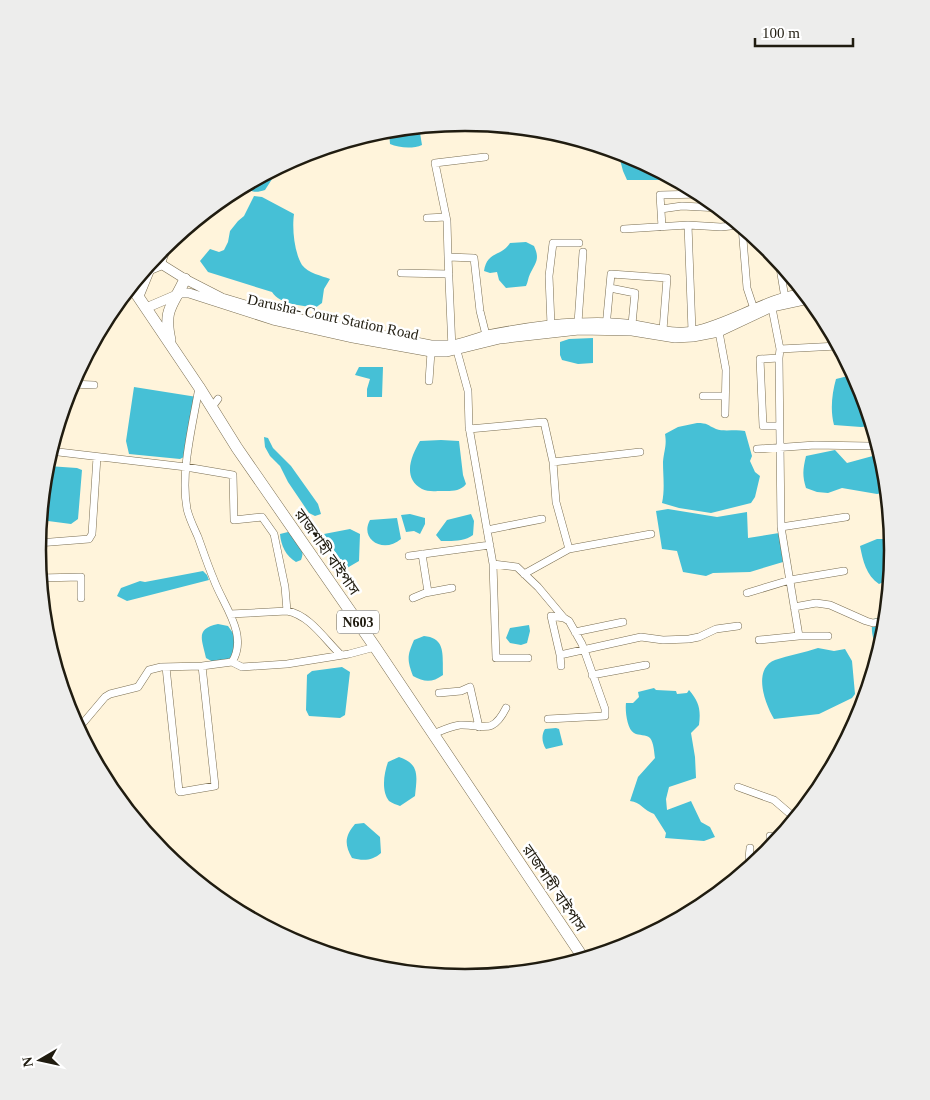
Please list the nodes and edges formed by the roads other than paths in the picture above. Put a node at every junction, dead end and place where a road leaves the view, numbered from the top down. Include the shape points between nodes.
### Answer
1 (485, 157) dead end
2 (685, 194) edge
3 (705, 207) edge
4 (661, 209) junction
5 (446, 217) junction
6 (427, 218) dead end
7 (688, 225) junction
8 (662, 227) junction
9 (731, 227) edge
10 (624, 229) dead end
11 (742, 236) edge
12 (580, 243) dead end
13 (583, 252) dead end
14 (448, 258) junction
15 (160, 263) edge
16 (401, 273) dead end
17 (449, 274) junction
18 (781, 275) edge
19 (186, 279) junction
20 (144, 282) edge
21 (610, 288) junction
22 (135, 292) edge
23 (796, 293) edge
24 (176, 295) junction
25 (138, 296) junction
26 (784, 298) junction
27 (801, 300) edge
28 (772, 305) junction
29 (146, 308) junction
30 (755, 312) junction
31 (578, 323) junction
32 (632, 324) junction
33 (551, 325) junction
34 (606, 326) junction
35 (662, 330) junction
36 (692, 331) junction
37 (719, 332) junction
38 (487, 339) junction
39 (831, 346) edge
40 (172, 348) junction
41 (454, 349) junction
42 (780, 349) junction
43 (431, 352) junction
44 (779, 358) junction
45 (428, 381) dead end
46 (80, 384) edge
47 (94, 385) dead end
48 (199, 387) junction
49 (703, 396) dead end
50 (725, 396) junction
51 (725, 414) dead end
52 (779, 426) junction
53 (469, 429) junction
54 (869, 446) dead end
55 (780, 447) junction
56 (757, 449) dead end
57 (58, 452) edge
58 (640, 452) dead end
59 (97, 457) junction
60 (553, 462) junction
61 (186, 467) junction
62 (846, 517) dead end
63 (542, 519) dead end
64 (781, 527) junction
65 (487, 530) junction
66 (651, 534) dead end
67 (46, 542) edge
68 (490, 545) junction
69 (570, 550) junction
70 (422, 554) junction
71 (409, 556) dead end
72 (493, 564) junction
73 (844, 571) dead end
74 (524, 574) junction
75 (47, 578) edge
76 (790, 580) junction
77 (452, 588) dead end
78 (428, 592) junction
79 (747, 593) dead end
80 (81, 598) dead end
81 (413, 598) dead end
82 (794, 607) junction
83 (288, 610) junction
84 (230, 614) junction
85 (564, 618) junction
86 (622, 622) dead end
87 (877, 622) edge
88 (738, 626) dead end
89 (575, 632) junction
90 (798, 636) junction
91 (828, 636) dead end
92 (759, 640) dead end
93 (375, 647) junction
94 (584, 650) junction
95 (342, 655) junction
96 (560, 655) junction
97 (528, 658) dead end
98 (232, 662) junction
99 (646, 665) dead end
100 (202, 666) junction
101 (561, 666) dead end
102 (166, 667) junction
103 (592, 675) junction
104 (439, 692) dead end
105 (506, 708) dead end
106 (548, 719) dead end
107 (83, 722) edge
108 (479, 727) junction
109 (433, 734) junction
110 (738, 787) dead end
111 (790, 814) edge
112 (750, 848) dead end
113 (749, 857) edge
114 (580, 952) edge

1 - 5 street via 435,162
2 - 4 street via 663,194
3 - 4 street
4 - 8 street
5 - 6 street
5 - 14 street
7 - 8 street
7 - 9 street
7 - 36 street
8 - 10 street
11 - 30 street via 747,288
12 - 33 street via 553,244 549,276
13 - 31 street
14 - 17 street
14 - 38 street via 474,258
15 - 19 street, Darusha- Court Station Road
16 - 17 street
17 - 41 street
18 - 26 street
19 - 24 highway
19 - 41 street, Darusha- Court Station Road via 222,298 275,314
20 - 25 highway
21 - 32 street via 635,293
21 - 34 street
21 - 35 street via 611,274 667,278
22 - 25 highway, রাজশাহী বাইপাস / N603
23 - 26 street, Darusha- Court Station Road
24 - 29 street, Darusha- Court Station Road
24 - 40 highway via 170,305 167,325
24 - 43 street, Darusha- Court Station Road via 189,293 273,320
25 - 29 highway, রাজশাহী বাইপাস / N603
26 - 28 street, Darusha- Court Station Road
27 - 28 street, Darusha- Court Station Road
28 - 30 street, Darusha- Court Station Road
28 - 42 street
29 - 40 highway, রাজশাহী বাইপাস / N603
30 - 36 street, Darusha- Court Station Road
30 - 37 street, Darusha- Court Station Road
31 - 33 street, Darusha- Court Station Road
31 - 34 street, Darusha- Court Station Road
32 - 34 street, Darusha- Court Station Road
32 - 35 street, Darusha- Court Station Road
33 - 38 street, Darusha- Court Station Road
34 - 37 street, Darusha- Court Station Road via 675,338
34 - 38 street, Darusha- Court Station Road
35 - 36 street, Darusha- Court Station Road via 675,333
37 - 50 street via 726,370
38 - 41 street, Darusha- Court Station Road
39 - 42 street
40 - 48 highway, রাজশাহী বাইপাস / N603
41 - 43 street, Darusha- Court Station Road
41 - 53 street via 468,390
42 - 44 street
43 - 45 street
44 - 52 street
44 - 52 street via 760,359 763,426
46 - 47 street
48 - 61 street
48 - 93 highway, রাজশাহী বাইপাস / N603 via 215,403 237,448
49 - 50 street
50 - 51 street
52 - 55 street
53 - 60 street via 544,422
53 - 65 street
54 - 55 street
55 - 56 street
55 - 64 street
57 - 59 street
58 - 60 street
59 - 61 street
59 - 67 street via 92,534 89,539
60 - 69 street via 556,502
61 - 83 street via 233,475 234,520 262,517 274,534
61 - 84 street via 188,510
62 - 64 street
63 - 65 street
64 - 76 street
65 - 68 street
66 - 69 street
68 - 70 street
68 - 72 street
69 - 74 street
70 - 71 street
70 - 78 street
72 - 74 street via 517,567
72 - 97 street via 496,658
73 - 76 street
74 - 85 street
75 - 80 street via 81,578
76 - 79 street
76 - 82 street
77 - 78 street
78 - 81 street
82 - 87 street via 816,603 830,605 866,621
82 - 90 street
83 - 84 street
83 - 95 street via 302,616
84 - 98 street via 237,646
85 - 89 street via 569,620
85 - 96 street via 551,616
86 - 89 street
88 - 94 street via 716,629 689,639 641,637
89 - 94 street
90 - 91 street
90 - 92 street
93 - 95 street
93 - 109 highway, রাজশাহী বাইপাস / N603
94 - 96 street
94 - 103 street
95 - 98 street via 276,665 242,666
96 - 101 street
98 - 100 street
99 - 103 street
100 - 102 street
100 - 102 street via 215,786 180,792
102 - 107 street via 149,670 136,688 105,697
103 - 106 street via 604,702 605,716
104 - 108 street via 461,691 470,687
105 - 108 street via 500,720 486,728
108 - 109 street via 459,725
109 - 114 highway, রাজশাহী বাইপাস / N603
110 - 111 street via 774,800
112 - 113 street

